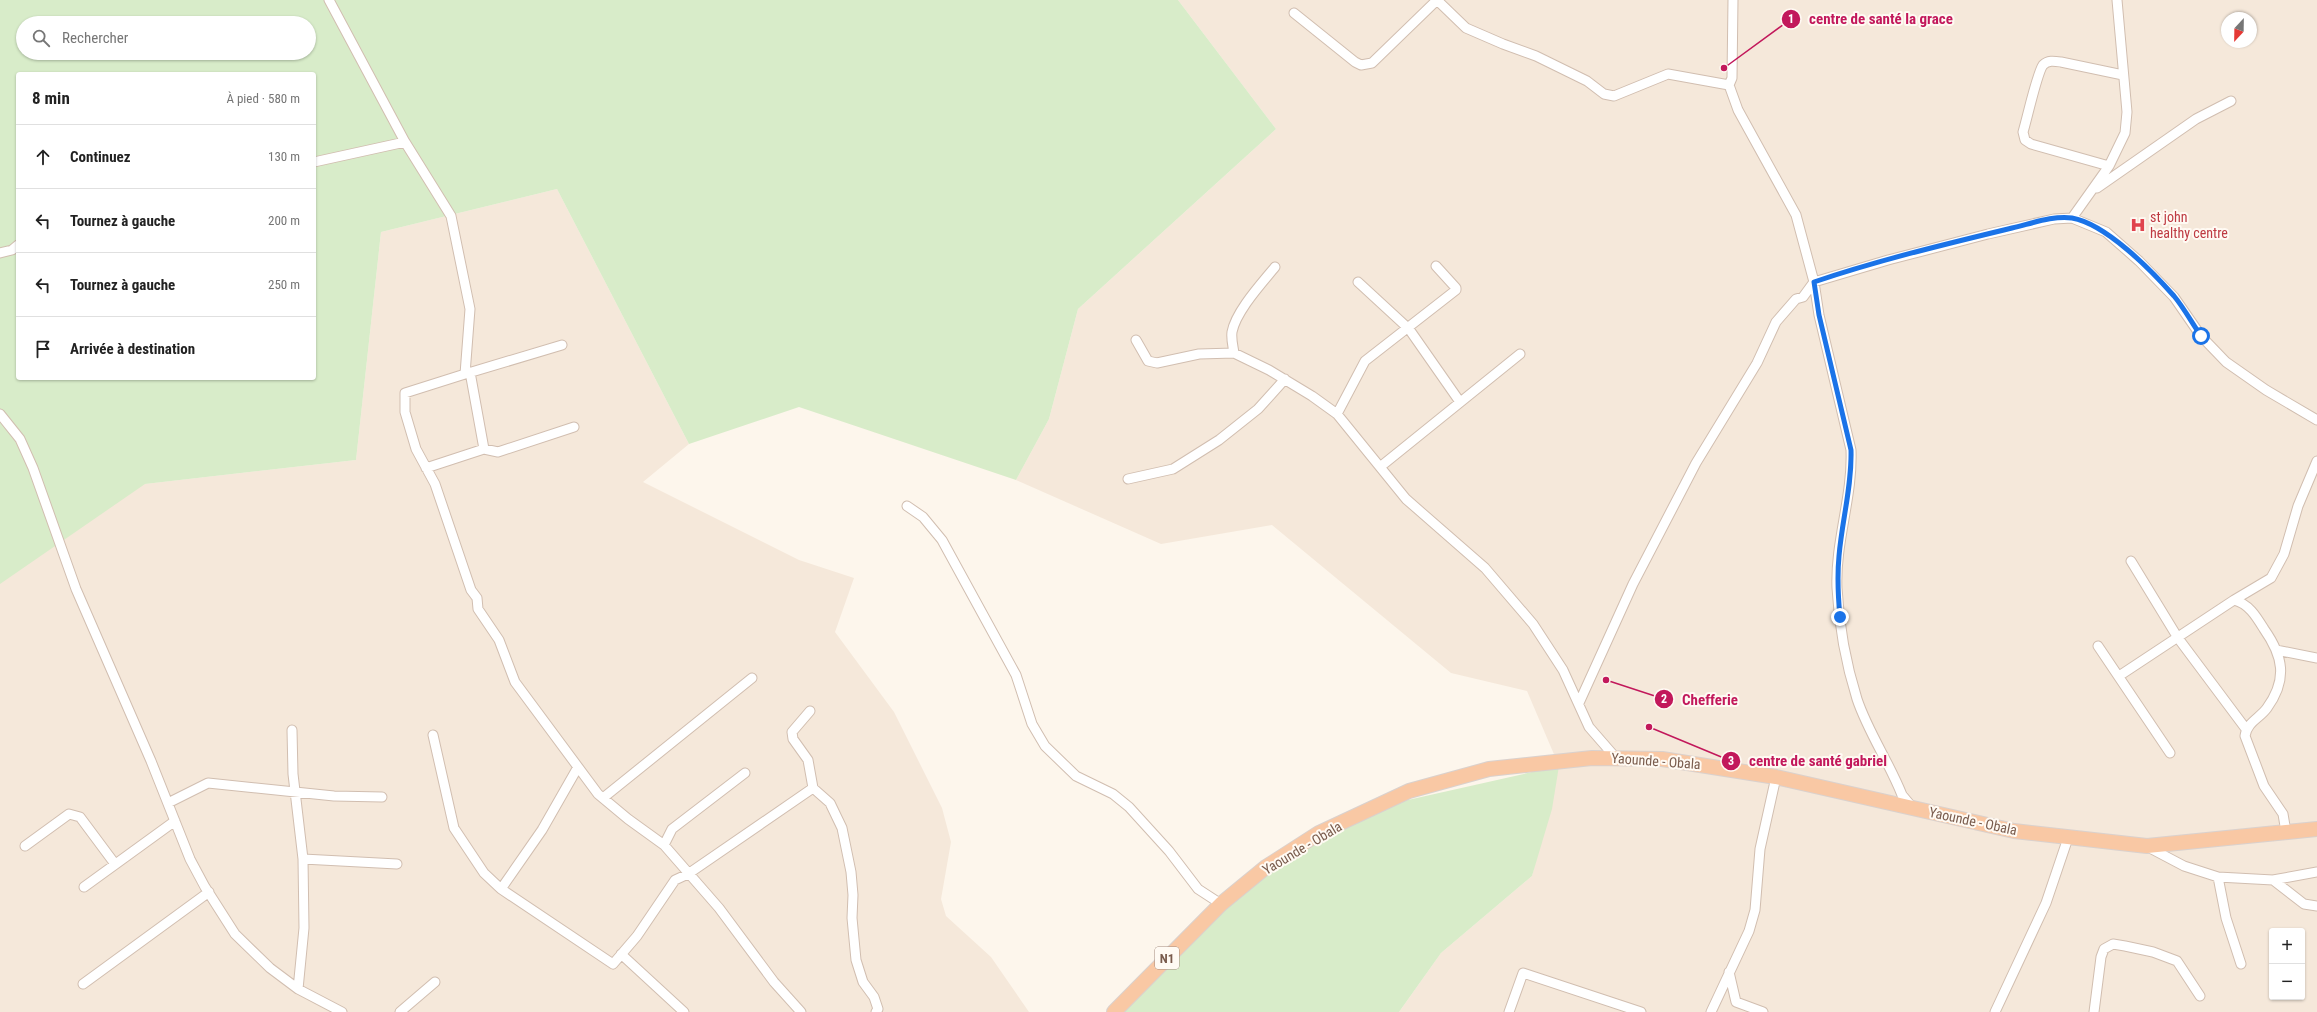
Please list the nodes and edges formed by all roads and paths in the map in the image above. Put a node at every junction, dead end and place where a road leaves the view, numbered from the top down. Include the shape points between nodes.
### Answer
1 (329, 0) edge
2 (1437, 0) edge
3 (1733, 0) edge
4 (2117, 0) edge
5 (1294, 13) dead end
6 (2123, 75) junction
7 (1729, 85) junction
8 (2232, 101) dead end
9 (405, 142) junction
10 (316, 162) edge
11 (2109, 166) junction
12 (2093, 191) junction
13 (2072, 218) junction
14 (16, 247) edge
15 (0, 253) edge
16 (1436, 266) dead end
17 (1275, 267) dead end
18 (1358, 282) dead end
19 (1814, 282) junction
20 (1409, 328) junction
21 (1136, 340) dead end
22 (562, 345) dead end
23 (1234, 353) junction
24 (1520, 354) dead end
25 (468, 373) junction
26 (1285, 379) junction
27 (1460, 402) junction
28 (0, 414) edge
29 (1337, 414) junction
30 (2317, 420) edge
31 (574, 427) dead end
32 (484, 449) junction
33 (2317, 461) edge
34 (1380, 467) junction
35 (426, 468) junction
36 (1128, 479) dead end
37 (907, 506) dead end
38 (2131, 561) dead end
39 (2234, 600) junction
40 (2178, 638) junction
41 (2098, 646) dead end
42 (2276, 650) junction
43 (2317, 658) edge
44 (2119, 676) junction
45 (752, 678) dead end
46 (1579, 704) junction
47 (810, 711) dead end
48 (2246, 729) junction
49 (292, 730) dead end
50 (433, 735) dead end
51 (2170, 753) dead end
52 (1616, 758) junction
53 (578, 767) junction
54 (745, 772) dead end
55 (1776, 777) junction
56 (813, 788) junction
57 (295, 791) junction
58 (382, 797) dead end
59 (603, 798) junction
60 (168, 803) junction
61 (1912, 807) junction
62 (175, 821) junction
63 (2317, 828) edge
64 (2286, 832) junction
65 (2068, 838) junction
66 (664, 845) junction
67 (25, 846) dead end
68 (2147, 846) junction
69 (303, 859) junction
70 (115, 864) junction
71 (397, 864) dead end
72 (2317, 872) edge
73 (688, 874) junction
74 (2218, 877) junction
75 (2273, 880) junction
76 (84, 887) dead end
77 (501, 889) junction
78 (209, 892) junction
79 (1221, 904) junction
80 (2317, 906) edge
81 (621, 954) junction
82 (2241, 964) dead end
83 (1730, 972) junction
84 (435, 982) dead end
85 (83, 984) dead end
86 (298, 989) junction
87 (2200, 996) dead end
88 (342, 1012) edge
89 (400, 1012) edge
90 (684, 1012) edge
91 (801, 1012) edge
92 (876, 1012) edge
93 (1114, 1012) edge
94 (1509, 1012) edge
95 (1642, 1012) edge
96 (1711, 1012) edge
97 (1763, 1012) edge
98 (1995, 1012) edge
99 (2094, 1012) edge

1 - 9 street
2 - 5 street via 1372,63 1366,65 1355,62
2 - 7 street via 1466,28 1536,56 1587,81 1604,94 1614,96 1668,74
3 - 7 street via 1732,78
4 - 6 street
6 - 11 street via 2127,112 2125,133
6 - 11 street via 2051,61 2044,65 2038,77 2023,132 2025,140 2030,144
7 - 19 street via 1738,110 1796,215
8 - 12 street via 2196,119
9 - 10 street
9 - 25 street via 452,216 470,309
11 - 12 street
12 - 13 street
13 - 19 street via 2054,219 1988,234
13 - 30 street via 2106,232 2139,261 2174,297 2201,336 2226,362 2266,390
14 - 15 street
16 - 20 street via 1456,290
17 - 23 street via 1235,323 1232,336
18 - 20 street
19 - 46 street via 1804,296 1796,299 1776,322 1757,363 1696,463 1633,584
19 - 61 street via 1819,315 1851,450 1852,469 1837,587 1843,640 1858,699 1902,795
20 - 27 street
20 - 29 street via 1365,361
21 - 23 street via 1148,361 1157,363 1199,354
22 - 25 street
23 - 26 street
24 - 27 street
25 - 32 street
25 - 35 street via 405,393 405,412 416,449
26 - 29 street
26 - 36 street via 1258,409 1219,440 1173,469
27 - 34 street
28 - 60 street via 20,439 33,468 76,590
29 - 34 street
31 - 32 street via 498,452
32 - 35 street
33 - 39 street via 2298,506 2284,554 2271,578
34 - 46 street via 1406,499 1465,549 1514,601 1550,647
35 - 53 street via 435,484 471,590 477,598 478,609 499,640 515,682
37 - 79 street via 932,526 945,545 1016,675 1032,724 1045,746 1076,776 1113,794 1129,807 1169,851 1198,889
38 - 40 street
39 - 40 street
39 - 42 street via 2245,603
40 - 44 street
40 - 48 street
41 - 44 street
42 - 43 street
42 - 48 street via 2281,660 2282,680 2267,708
44 - 51 street
45 - 59 street
46 - 52 street via 1589,727
47 - 56 street via 792,732 793,739 808,760
48 - 64 street via 2245,736 2253,761 2264,786 2283,814
49 - 57 street
50 - 77 street via 454,828 484,873
52 - 55 highway, Yaounde - Obala / N1 via 1662,759
52 - 79 highway, Yaounde - Obala / N1 via 1568,759 1489,769 1409,791 1319,833 1266,867
53 - 59 street
53 - 77 street via 542,830
54 - 66 street via 672,830
55 - 61 highway, Yaounde - Obala / N1
55 - 83 street via 1760,849 1754,910 1749,931
56 - 73 street
56 - 92 street via 830,803 842,828 851,879 856,960 863,982 874,997 878,1009
57 - 58 street via 334,796
57 - 60 street via 208,783
57 - 69 street
59 - 66 street via 628,820
60 - 62 street
61 - 65 highway, Yaounde - Obala / N1 via 2014,830
62 - 70 street
62 - 78 street via 190,859
63 - 64 highway, Yaounde - Obala / N1
64 - 68 highway, Yaounde - Obala / N1
65 - 68 highway, Yaounde - Obala / N1
65 - 98 street via 2046,903
66 - 73 street
67 - 70 street via 69,814 80,817
68 - 74 street via 2184,866
69 - 71 street
69 - 86 street via 304,928
70 - 76 street
72 - 75 street
73 - 81 street via 675,880 637,936
73 - 91 street via 719,908 774,982
74 - 75 street
74 - 82 street via 2226,918
75 - 80 street via 2304,904
77 - 81 street via 613,964
78 - 85 street
78 - 86 street via 235,934 270,968
79 - 93 highway, Yaounde - Obala / N1
81 - 90 street
83 - 96 street
83 - 97 street via 1736,1002
84 - 89 street
86 - 88 street
87 - 99 street via 2177,961 2153,952 2113,944 2104,949 2101,957
94 - 95 street via 1523,973

